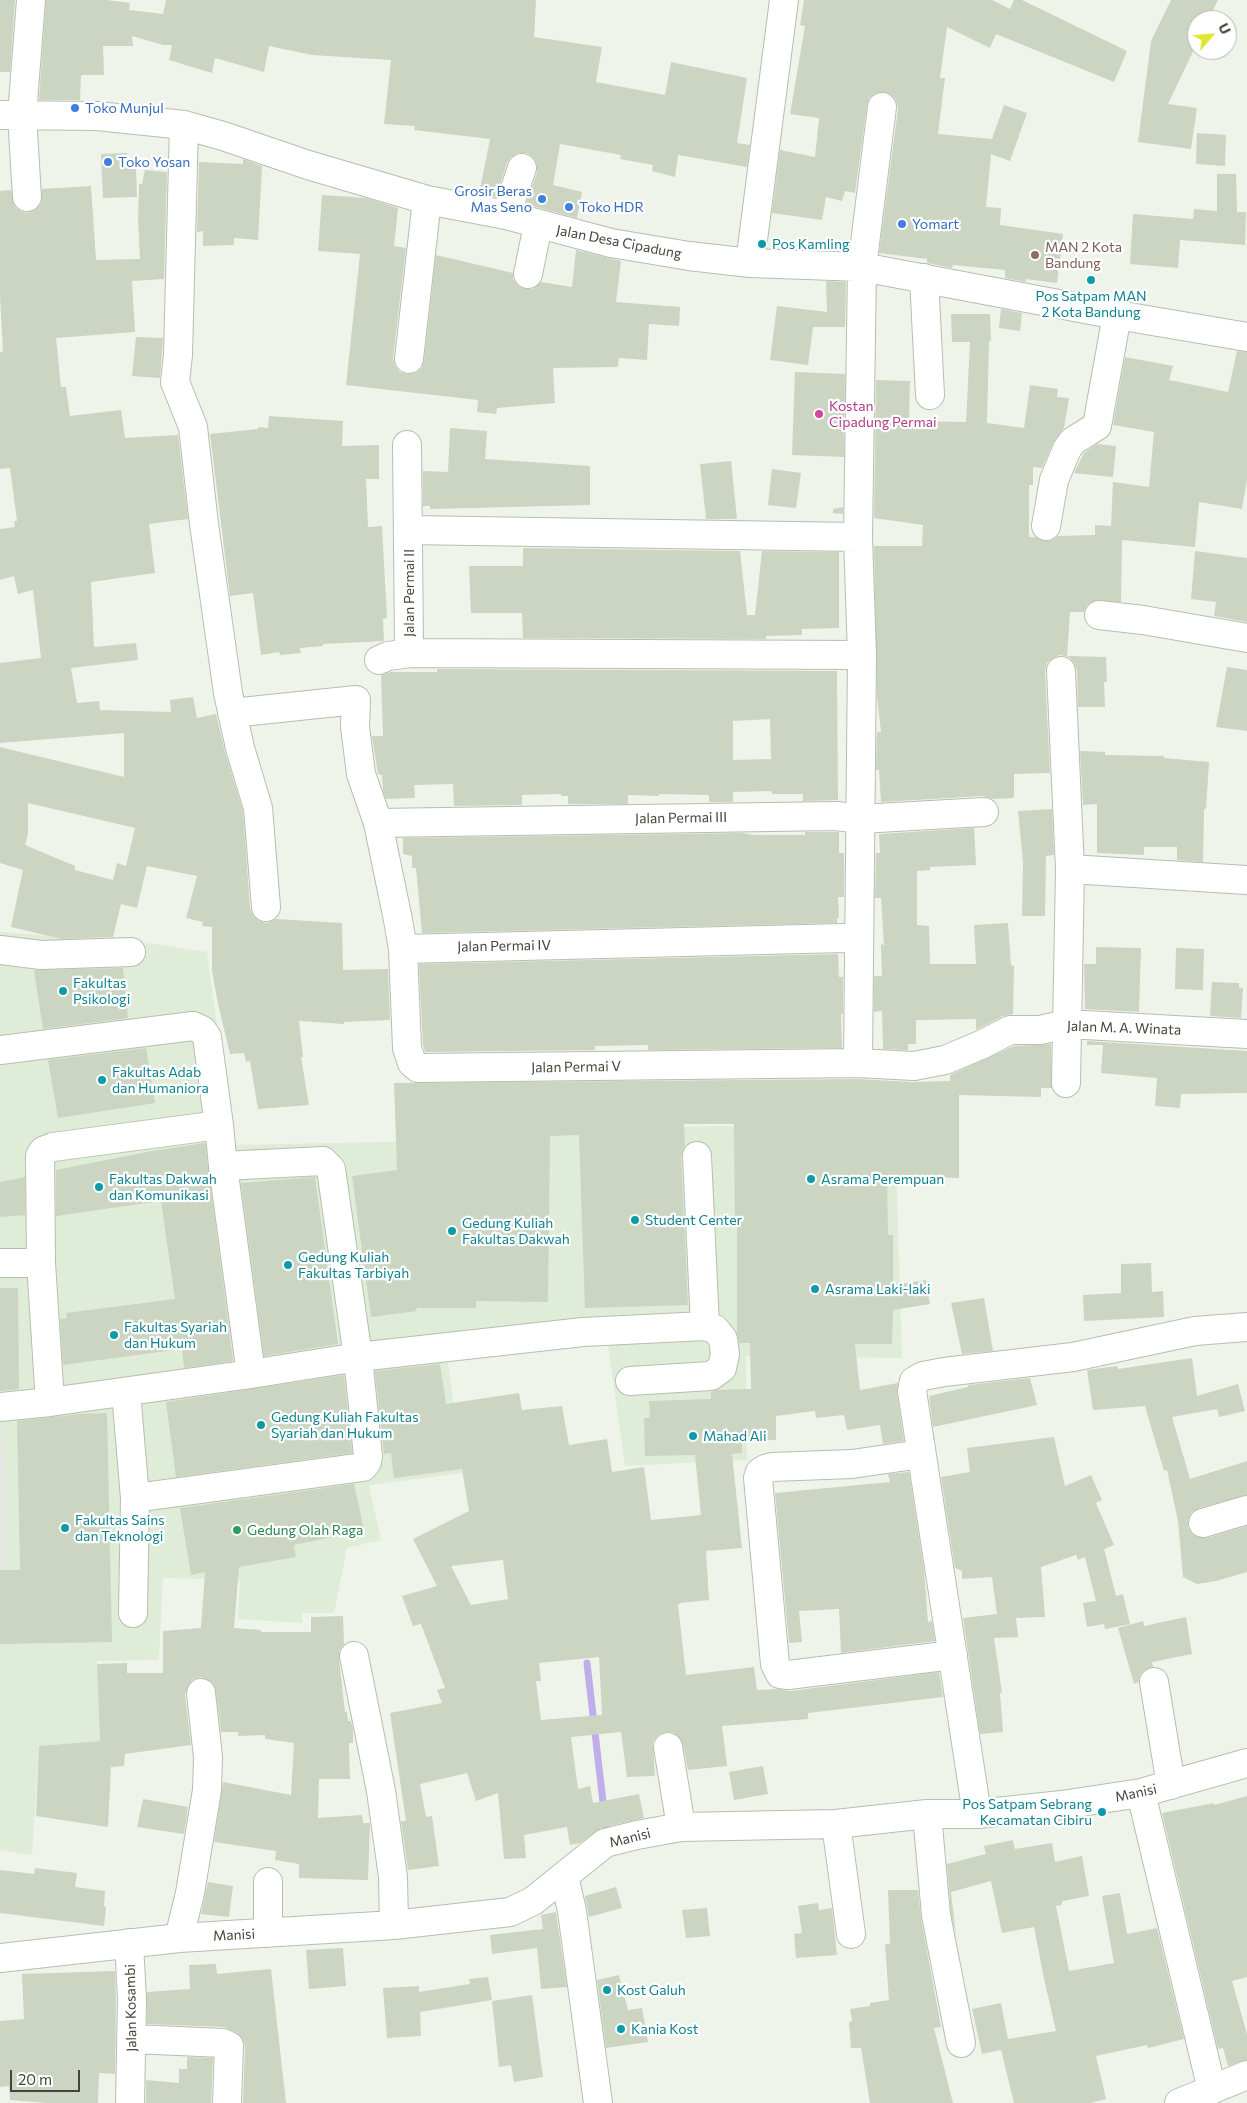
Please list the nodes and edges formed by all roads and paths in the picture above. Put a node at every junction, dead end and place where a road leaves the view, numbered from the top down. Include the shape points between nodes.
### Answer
1 (31, 0) edge
2 (784, 0) edge
3 (882, 107) dead end
4 (11, 116) edge
5 (184, 132) junction
6 (522, 168) dead end
7 (27, 197) dead end
8 (428, 200) junction
9 (506, 215) junction
10 (538, 225) junction
11 (750, 263) junction
12 (862, 267) junction
13 (528, 274) dead end
14 (924, 278) junction
15 (1117, 315) junction
16 (1247, 337) edge
17 (409, 359) dead end
18 (930, 395) dead end
19 (407, 445) dead end
20 (1046, 526) dead end
21 (409, 530) junction
22 (858, 537) junction
23 (1099, 615) dead end
24 (1247, 638) edge
25 (411, 652) junction
26 (862, 656) junction
27 (379, 660) dead end
28 (1061, 672) dead end
29 (232, 713) junction
30 (984, 812) dead end
31 (860, 819) junction
32 (378, 822) junction
33 (1070, 869) junction
34 (1247, 880) edge
35 (266, 907) dead end
36 (859, 940) junction
37 (403, 949) junction
38 (0, 950) edge
39 (131, 952) dead end
40 (1067, 1024) junction
41 (1247, 1034) edge
42 (0, 1050) edge
43 (858, 1063) junction
44 (1066, 1083) dead end
45 (219, 1125) junction
46 (697, 1156) dead end
47 (223, 1166) junction
48 (0, 1263) edge
49 (41, 1263) junction
50 (705, 1326) junction
51 (1247, 1327) edge
52 (358, 1357) junction
53 (251, 1374) junction
54 (630, 1381) dead end
55 (126, 1392) junction
56 (50, 1402) junction
57 (0, 1407) edge
58 (921, 1454) junction
59 (135, 1498) junction
60 (1247, 1510) edge
61 (1203, 1522) dead end
62 (133, 1613) dead end
63 (953, 1655) junction
64 (354, 1656) dead end
65 (1154, 1682) dead end
66 (201, 1693) dead end
67 (668, 1747) dead end
68 (1247, 1763) edge
69 (1171, 1785) junction
70 (1141, 1793) junction
71 (927, 1814) junction
72 (977, 1814) junction
73 (836, 1824) junction
74 (680, 1827) junction
75 (564, 1876) junction
76 (268, 1882) dead end
77 (394, 1925) junction
78 (268, 1933) junction
79 (851, 1934) dead end
80 (179, 1938) junction
81 (129, 1943) junction
82 (0, 1958) edge
83 (133, 2039) junction
84 (961, 2043) dead end
85 (1247, 2075) edge
86 (1212, 2090) junction
87 (130, 2103) edge
88 (227, 2103) edge
89 (598, 2103) edge
90 (1179, 2103) edge

1 - 4 street
2 - 11 street
3 - 12 street
4 - 5 street, Jalan Desa Cipadung via 97,116
4 - 7 street
5 - 8 street, Jalan Desa Cipadung via 223,136
5 - 29 street via 175,382 193,427
6 - 9 street
8 - 9 street, Jalan Desa Cipadung
8 - 17 street
9 - 10 street, Jalan Desa Cipadung
10 - 11 street, Jalan Desa Cipadung via 611,243
10 - 13 street
11 - 12 street, Jalan Desa Cipadung
12 - 14 street, Jalan Desa Cipadung
12 - 22 street
14 - 15 street, Jalan Desa Cipadung
14 - 18 street
15 - 16 street, Jalan Desa Cipadung
15 - 20 street via 1097,426 1067,448 1054,480
19 - 21 street
21 - 22 street, Jalan Permai II
21 - 25 street, Jalan Permai II
22 - 26 street
23 - 24 street
25 - 26 street, Jalan Permai II
25 - 27 street
26 - 31 street
28 - 33 street
29 - 32 street via 356,700 355,728 361,774
29 - 35 street via 258,808
30 - 31 street, Jalan Permai III
31 - 32 street, Jalan Permai III via 836,816
31 - 36 street
32 - 37 street
33 - 34 street
33 - 40 street
36 - 37 street, Jalan Permai IV
36 - 43 street
37 - 43 street, Jalan Permai V via 407,1048 412,1064 418,1068
38 - 39 street via 41,955
40 - 41 street, Jalan M. A. Winata
40 - 43 street, Jalan M. A. Winata via 1005,1032 945,1060 914,1066
40 - 44 street
42 - 45 street via 193,1026 199,1028 207,1037
45 - 47 street
45 - 49 street via 43,1151 40,1156
46 - 50 street
47 - 52 street via 323,1161 329,1165
47 - 53 street
48 - 49 street
49 - 56 street
50 - 52 street via 583,1332
50 - 54 street via 715,1329 723,1339 725,1354 722,1368 711,1376
51 - 58 street via 1196,1332 1073,1357 923,1376 914,1381 912,1391
52 - 53 street
52 - 59 street via 368,1456 364,1466
53 - 55 street
55 - 56 street
55 - 59 street
56 - 57 street
58 - 63 street
58 - 63 street via 852,1464 772,1467 760,1472 775,1664 780,1674 788,1675
59 - 62 street
60 - 61 street
63 - 72 street
64 - 77 street via 381,1792 393,1877
65 - 69 street
66 - 80 street via 208,1757 206,1790 190,1894
67 - 74 street
68 - 69 street, Manisi
69 - 70 street, Manisi
70 - 72 street, Manisi via 1062,1806
70 - 86 street
71 - 72 street, Manisi
71 - 73 street, Manisi
71 - 84 street via 936,1915
73 - 74 street, Manisi
73 - 79 street
74 - 75 street, Manisi via 605,1843
75 - 77 street, Manisi via 533,1901 510,1912
75 - 89 street via 572,1911
76 - 78 street
77 - 78 street, Manisi
78 - 80 street, Manisi
80 - 81 street, Manisi
81 - 82 street, Manisi
81 - 83 street, Jalan Kosambi
83 - 87 street, Jalan Kosambi
83 - 88 street via 223,2043 229,2046
85 - 86 street
86 - 90 street

